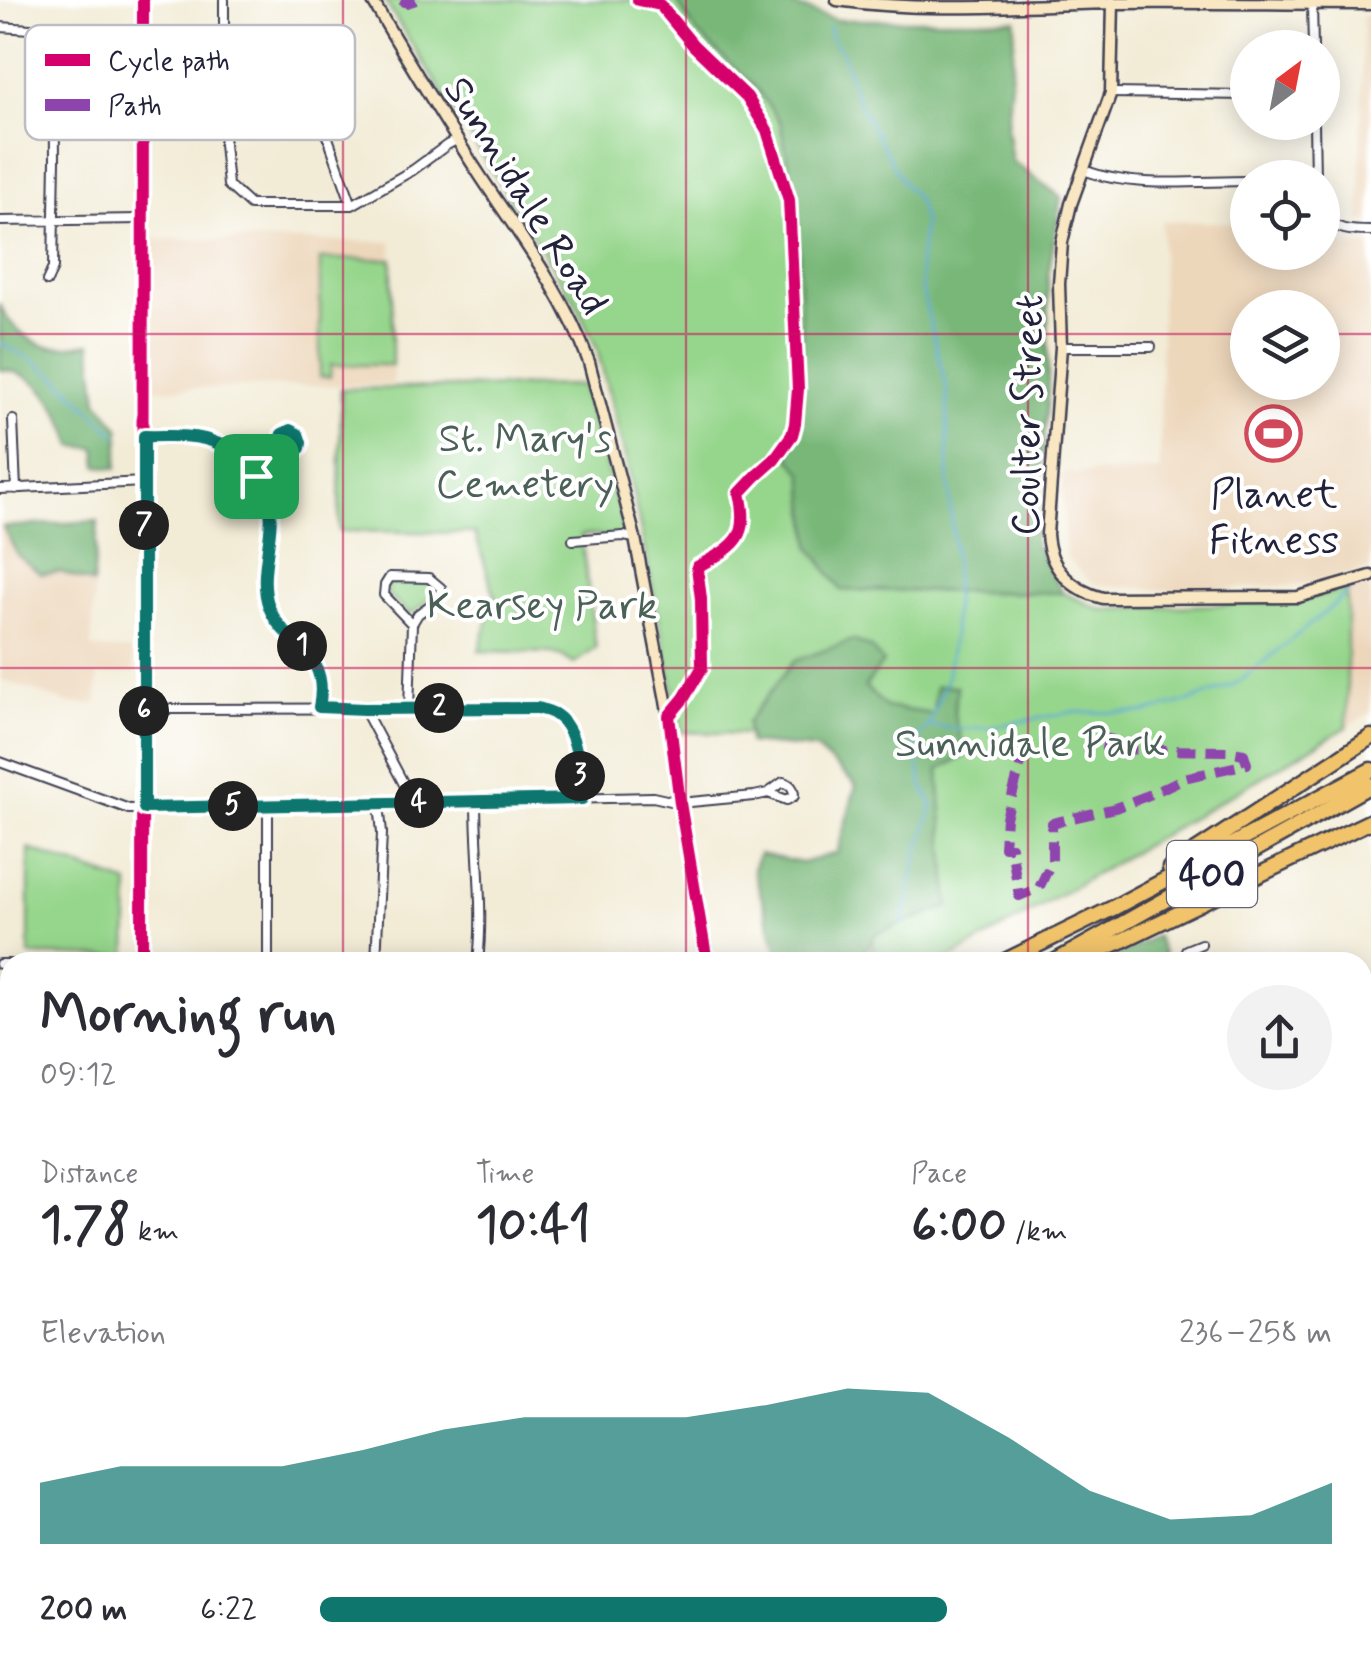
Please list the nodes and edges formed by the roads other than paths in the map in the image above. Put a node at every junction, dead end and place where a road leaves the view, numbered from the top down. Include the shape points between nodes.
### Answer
1 (143, 0) edge
2 (372, 0) edge
3 (837, 0) edge
4 (1112, 2) edge
5 (1264, 2) edge
6 (1312, 4) junction
7 (1371, 4) edge
8 (143, 25) edge
9 (0, 27) edge
10 (25, 29) edge
11 (1313, 30) edge
12 (1110, 93) junction
13 (1230, 96) edge
14 (54, 140) edge
15 (142, 140) edge
16 (224, 140) edge
17 (328, 140) edge
18 (456, 140) junction
19 (1084, 170) junction
20 (1230, 181) edge
21 (352, 205) junction
22 (54, 219) junction
23 (141, 219) junction
24 (0, 221) edge
25 (1340, 228) edge
26 (1371, 232) edge
27 (47, 281) dead end
28 (1061, 347) junction
29 (1150, 347) dead end
30 (13, 420) dead end
31 (144, 436) junction
32 (280, 452) dead end
33 (256, 476) junction
34 (144, 482) junction
35 (0, 489) edge
36 (16, 489) junction
37 (635, 538) junction
38 (574, 540) dead end
39 (1371, 576) edge
40 (412, 624) junction
41 (144, 704) junction
42 (319, 707) junction
43 (409, 708) junction
44 (364, 709) junction
45 (1371, 738) edge
46 (0, 762) edge
47 (1371, 770) edge
48 (1371, 785) edge
49 (768, 793) dead end
50 (582, 799) junction
51 (476, 801) junction
52 (680, 802) junction
53 (410, 803) junction
54 (268, 804) junction
55 (379, 804) junction
56 (144, 808) junction
57 (1371, 821) edge
58 (1114, 908) junction
59 (1201, 944) dead end
60 (142, 952) edge
61 (268, 952) edge
62 (376, 952) edge
63 (478, 952) edge
64 (705, 952) edge
65 (1024, 952) edge
66 (1072, 952) edge
67 (1095, 952) edge
68 (1186, 952) edge

1 - 8 street
2 - 18 street, Sunnidale Road
3 - 4 street via 948,6
4 - 5 street
4 - 12 street, Coulter Street
5 - 6 street
6 - 7 street
6 - 11 street
9 - 10 street
12 - 13 street
12 - 19 street, Coulter Street
14 - 22 street
15 - 23 street
16 - 21 street via 228,185 250,205
17 - 21 street
18 - 21 street
18 - 37 street, Sunnidale Road via 579,334
19 - 20 street via 1124,181
19 - 28 street, Coulter Street via 1062,242
22 - 23 street
22 - 24 street
22 - 27 street
23 - 31 street
25 - 26 street
28 - 29 street
28 - 39 street, Coulter Street via 1046,534 1055,566 1071,584 1103,598 1298,597
30 - 36 street
31 - 33 street via 214,442
31 - 34 street
32 - 33 street
33 - 42 street via 270,516 267,602 276,622 318,668
34 - 36 street
34 - 41 street
35 - 36 street
37 - 38 street
37 - 52 street, Sunnidale Road
40 - 40 street via 439,599 440,588 429,578 390,577 384,595
40 - 43 street
41 - 42 street
41 - 56 street
42 - 44 street
43 - 44 street
43 - 50 street via 553,712 572,736
44 - 53 street
45 - 58 highway
46 - 56 street via 129,809
47 - 58 highway, 400
48 - 66 highway, 400
49 - 52 street
50 - 51 street
50 - 52 street
51 - 53 street
51 - 63 street
52 - 64 street, Sunnidale Road
53 - 55 street
54 - 55 street
54 - 56 street
54 - 61 street
55 - 62 street
56 - 60 street
57 - 67 highway
58 - 65 highway, 400
59 - 68 street

